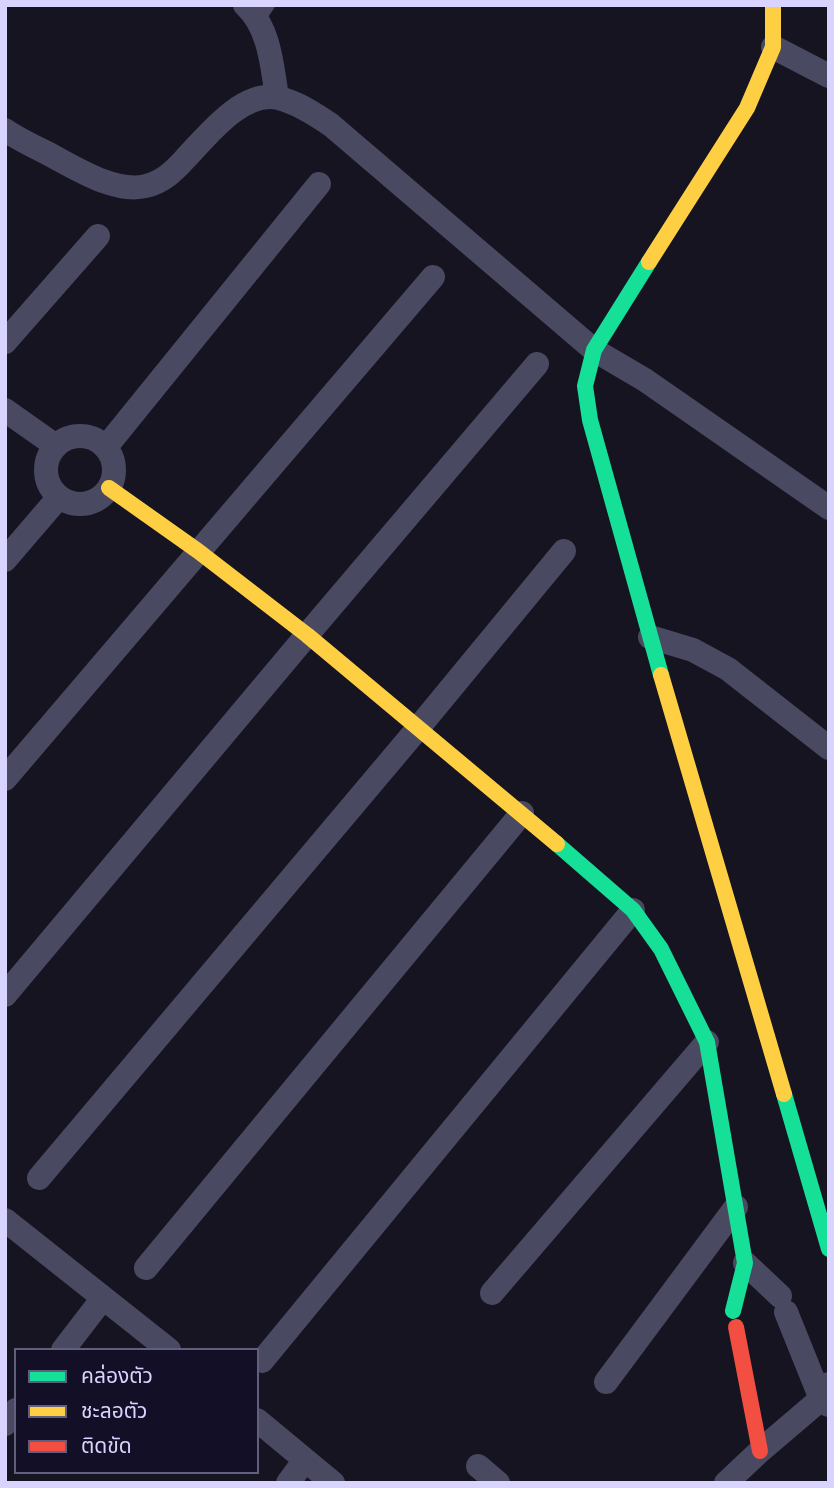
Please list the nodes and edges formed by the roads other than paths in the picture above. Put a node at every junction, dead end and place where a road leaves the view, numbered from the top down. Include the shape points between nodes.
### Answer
1 (773, 5) edge
2 (258, 11) edge
3 (774, 47) junction
4 (829, 76) edge
5 (277, 97) junction
6 (7, 133) edge
7 (318, 184) dead end
8 (98, 236) dead end
9 (433, 277) dead end
10 (5, 342) edge
11 (594, 350) junction
12 (537, 364) dead end
13 (5, 410) edge
14 (56, 446) junction
15 (106, 447) junction
16 (109, 488) junction
17 (60, 497) junction
18 (829, 508) edge
19 (198, 551) junction
20 (564, 551) dead end
21 (5, 560) edge
22 (307, 635) junction
23 (650, 637) junction
24 (419, 727) junction
25 (829, 748) edge
26 (5, 779) edge
27 (522, 813) junction
28 (633, 910) junction
29 (5, 995) edge
30 (707, 1042) junction
31 (39, 1178) dead end
32 (736, 1207) junction
33 (5, 1220) edge
34 (829, 1249) edge
35 (745, 1264) junction
36 (146, 1268) dead end
37 (492, 1293) dead end
38 (103, 1298) junction
39 (65, 1348) edge
40 (166, 1348) edge
41 (262, 1361) dead end
42 (607, 1382) dead end
43 (826, 1396) edge
44 (259, 1422) edge
45 (760, 1451) junction
46 (305, 1460) junction
47 (478, 1466) dead end
48 (288, 1483) edge
49 (333, 1483) edge
50 (498, 1483) edge
51 (726, 1483) edge

1 - 3 street
2 - 5 street
3 - 4 street
3 - 11 street via 747,108
5 - 6 street via 256,99 240,107 168,177 146,187 123,187 96,179
5 - 11 street via 331,125
7 - 15 street
8 - 10 street
9 - 19 street
11 - 18 street via 645,380
11 - 23 street via 585,386 590,420
12 - 22 street
13 - 14 street
14 - 15 street via 75,436 97,440
14 - 17 street via 47,478
15 - 16 street via 115,467
16 - 17 street via 92,502 80,504
16 - 19 street
17 - 21 street
19 - 22 street
19 - 26 street
20 - 24 street
22 - 24 street
22 - 29 street
23 - 25 street via 693,650 728,669
23 - 34 street
24 - 27 street
24 - 31 street
27 - 28 street
27 - 36 street
28 - 30 street via 661,949
28 - 41 street
30 - 32 street
30 - 37 street
32 - 35 street
32 - 42 street
33 - 38 street
35 - 43 street via 783,1304
35 - 45 street via 734,1319
38 - 39 street
38 - 40 street
43 - 45 street
44 - 46 street
45 - 51 street
46 - 48 street
46 - 49 street
47 - 50 street

